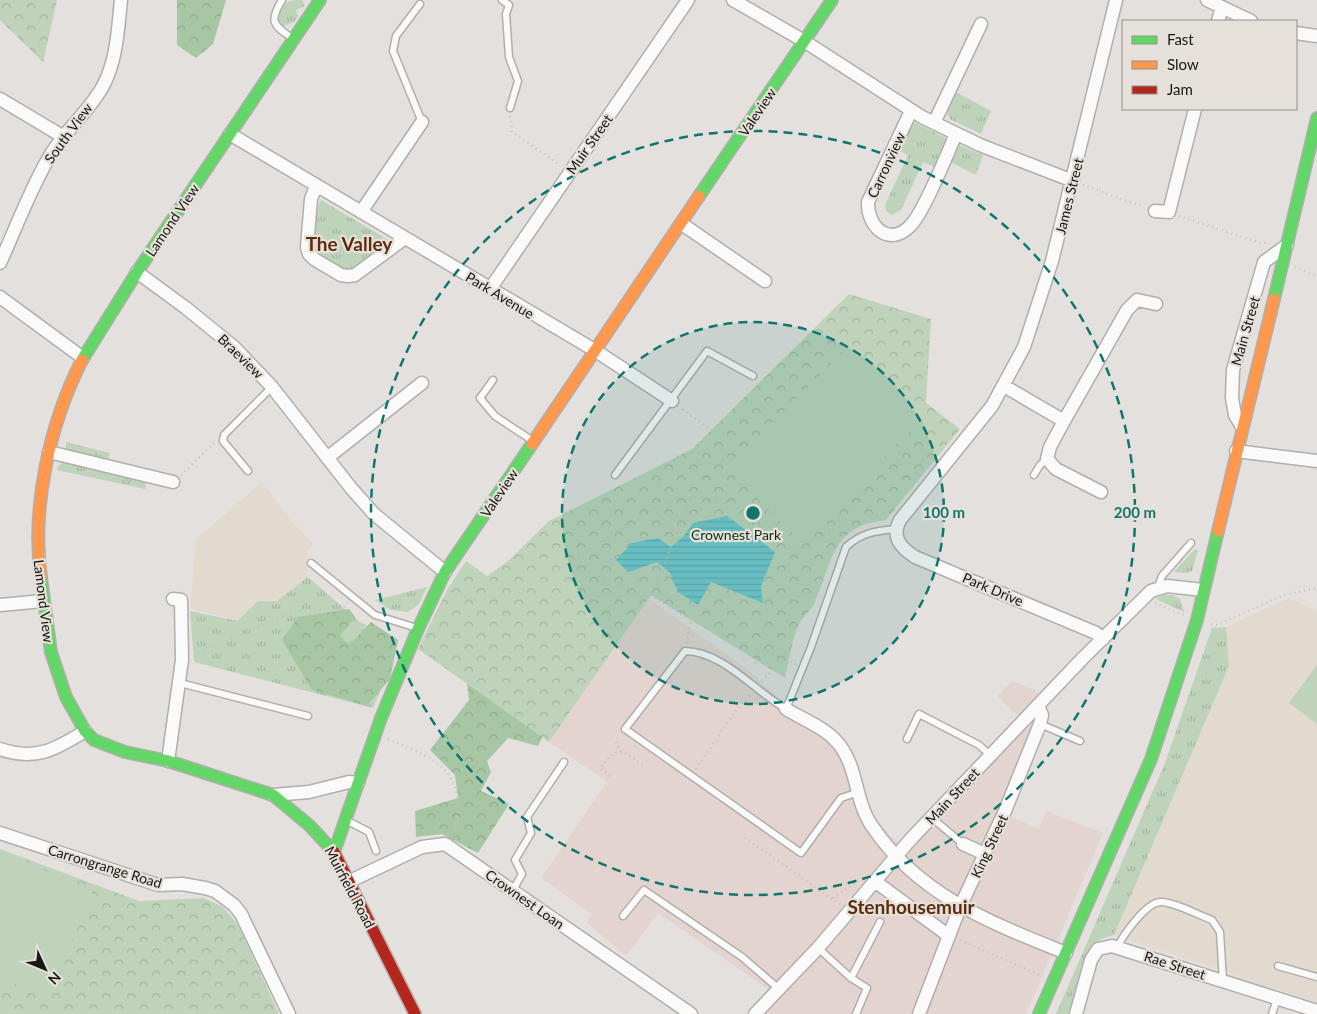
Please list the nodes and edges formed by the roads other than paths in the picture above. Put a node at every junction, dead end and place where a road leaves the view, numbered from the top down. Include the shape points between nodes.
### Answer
1 (121, 0) edge
2 (282, 0) edge
3 (320, 0) edge
4 (502, 0) edge
5 (688, 0) edge
6 (734, 0) edge
7 (832, 0) edge
8 (1116, 0) edge
9 (1207, 0) edge
10 (420, 4) dead end
11 (1223, 4) edge
12 (1218, 20) edge
13 (1249, 20) edge
14 (981, 24) dead end
15 (1297, 33) edge
16 (1317, 36) edge
17 (294, 40) junction
18 (804, 41) junction
19 (0, 99) edge
20 (510, 108) road end
21 (1195, 110) edge
22 (911, 111) junction
23 (1317, 118) edge
24 (422, 122) joint
25 (934, 123) junction
26 (230, 134) junction
27 (956, 134) junction
28 (62, 136) junction
29 (1073, 181) junction
30 (316, 186) junction
31 (1155, 211) road end
32 (361, 212) junction
33 (682, 224) junction
34 (405, 238) junction
35 (1287, 245) junction
36 (0, 263) edge
37 (137, 272) junction
38 (765, 281) dead end
39 (490, 289) junction
40 (0, 297) edge
41 (1156, 304) dead end
42 (596, 351) junction
43 (83, 358) junction
44 (753, 376) dead end
45 (492, 380) dead end
46 (422, 383) dead end
47 (1004, 386) junction
48 (272, 387) junction
49 (672, 401) junction
50 (1064, 421) junction
51 (1242, 427) junction
52 (534, 442) junction
53 (1236, 451) junction
54 (49, 452) junction
55 (326, 458) junction
56 (1047, 459) junction
57 (1317, 461) edge
58 (248, 471) dead end
59 (616, 475) dead end
60 (1034, 475) dead end
61 (174, 482) road end
62 (1101, 492) dead end
63 (895, 529) junction
64 (1191, 544) dead end
65 (311, 563) dead end
66 (445, 572) junction
67 (1158, 587) junction
68 (1203, 590) junction
69 (173, 599) dead end
70 (43, 601) junction
71 (0, 605) edge
72 (418, 629) junction
73 (1103, 639) junction
74 (180, 683) junction
75 (1038, 706) junction
76 (786, 709) junction
77 (308, 716) dead end
78 (1040, 724) junction
79 (85, 731) junction
80 (907, 739) dead end
81 (94, 740) joint
82 (1080, 741) dead end
83 (0, 749) edge
84 (991, 756) junction
85 (168, 761) junction
86 (564, 762) dead end
87 (358, 783) junction
88 (856, 792) junction
89 (272, 795) junction
90 (932, 818) junction
91 (346, 820) junction
92 (0, 832) edge
93 (963, 844) joint
94 (376, 851) dead end
95 (334, 852) junction
96 (985, 854) junction
97 (898, 857) junction
98 (348, 882) junction
99 (876, 882) junction
100 (513, 890) junction
101 (960, 907) junction
102 (623, 916) dead end
103 (880, 922) dead end
104 (949, 936) junction
105 (1118, 946) junction
106 (818, 948) junction
107 (1066, 954) junction
108 (1278, 966) dead end
109 (1317, 977) edge
110 (851, 978) junction
111 (1223, 981) junction
112 (779, 989) junction
113 (1277, 999) junction
114 (1317, 1011) edge
115 (289, 1014) edge
116 (415, 1014) edge
117 (691, 1014) edge
118 (755, 1014) edge
119 (856, 1014) edge
120 (919, 1014) edge
121 (1039, 1014) edge
122 (1076, 1014) edge
123 (1272, 1014) edge

1 - 28 street, South View via 117,40 103,86
2 - 17 lane via 275,11 274,22
3 - 17 street, Lamond View
4 - 20 lane via 509,5 506,14 509,57 518,81
5 - 39 street, Muir Street
6 - 18 street
7 - 18 street, Valeview
8 - 29 street, James Street
9 - 11 street
10 - 24 lane via 396,36 393,51
11 - 12 street
11 - 13 street
14 - 25 street
15 - 16 street
17 - 26 street, Lamond View
18 - 22 street
18 - 33 street, Valeview
19 - 28 street
21 - 31 street via 1168,212
22 - 25 street
22 - 27 street, Carronview via 868,202 871,222 882,232 902,232 915,220
23 - 35 street, Main Street
24 - 32 street
25 - 27 street
26 - 30 street, Park Avenue
26 - 37 street, Lamond View
27 - 29 street
28 - 36 street, South View via 33,186
29 - 47 street, James Street via 1041,299 1024,347
30 - 32 street, Park Avenue
30 - 34 street via 311,199 307,247 314,259 341,275 355,275
32 - 34 street, Park Avenue
33 - 38 street
33 - 42 street, Valeview
34 - 39 street, Park Avenue
35 - 51 street, Main Street
35 - 51 street, Main Street via 1264,262 1233,370 1232,398 1235,415
37 - 43 street, Lamond View
37 - 48 street, Braeview via 234,347
39 - 42 street, Park Avenue
40 - 43 street
41 - 50 street via 1137,300 1127,310
42 - 49 street, Park Avenue
42 - 52 street, Valeview
43 - 54 street, Lamond View via 61,408
44 - 49 lane via 707,351
45 - 52 lane via 480,398 495,416
46 - 55 street
47 - 50 street
47 - 63 street, James Street via 976,427
48 - 55 street, Braeview
48 - 58 lane via 224,434 223,441
49 - 59 lane
50 - 56 street
51 - 53 street, Main Street
52 - 66 street, Valeview
53 - 57 street
53 - 68 street, Main Street
54 - 61 street
54 - 70 street, Lamond View via 38,536
55 - 66 street, Braeview via 374,514
56 - 60 lane
56 - 62 street via 1056,469
63 - 73 street, Park Drive via 896,539 915,557
63 - 76 lane via 868,532 856,537 846,547
64 - 67 lane, Main Street via 1162,576
65 - 72 lane via 375,615
66 - 72 street, Valeview
67 - 68 street
67 - 73 street, Main Street
68 - 107 street, Main Street via 1197,620 1162,732
69 - 74 street via 180,600
70 - 71 street
70 - 79 street, Lamond View via 51,652 73,714
72 - 87 street, Valeview
73 - 75 street, Main Street
74 - 77 lane
74 - 85 street
75 - 78 street, King Street via 1042,715
75 - 84 street, Main Street
76 - 88 street via 838,743 850,765
76 - 88 lane via 713,659 695,651 685,651 625,729 801,853 841,798
78 - 82 lane
78 - 96 street, King Street
79 - 81 street, Lamond View
79 - 83 street via 40,754 18,755
80 - 84 lane via 919,714 979,745
81 - 85 street, Muirfield Road via 125,752
84 - 90 street, Main Street
85 - 89 street, Muirfield Road
86 - 100 lane via 527,817 531,833 515,860 522,874
87 - 89 street
87 - 91 street, Valeview
88 - 97 street via 871,825
89 - 95 street, Muirfield Road via 310,826
90 - 93 lane
90 - 97 street, Main Street
91 - 94 lane via 369,832
91 - 95 street, Valeview
92 - 115 street, Carrongrange Road via 158,885 182,884 205,888 225,897 242,914
93 - 96 street
95 - 98 street, Muirfield Road
96 - 101 street, King Street
97 - 99 street, Main Street
97 - 101 street via 928,885
98 - 100 street, Crownest Loan via 422,846 445,844
98 - 116 street, Muirfield Road
99 - 104 street
99 - 106 street, Main Street
100 - 117 street, Crownest Loan
101 - 104 street, King Street
101 - 107 street
102 - 112 lane via 644,890 742,957
103 - 110 lane
104 - 120 street, King Street
105 - 111 street, Rae Street
105 - 111 lane via 1148,907 1165,902 1212,920 1218,926
105 - 122 street via 1104,946 1094,954
106 - 110 lane
106 - 112 street, Main Street
107 - 121 street
108 - 109 lane
110 - 119 lane via 867,988
111 - 113 street, Rae Street
112 - 118 street, Main Street
113 - 114 street, Rae Street
113 - 123 lane

